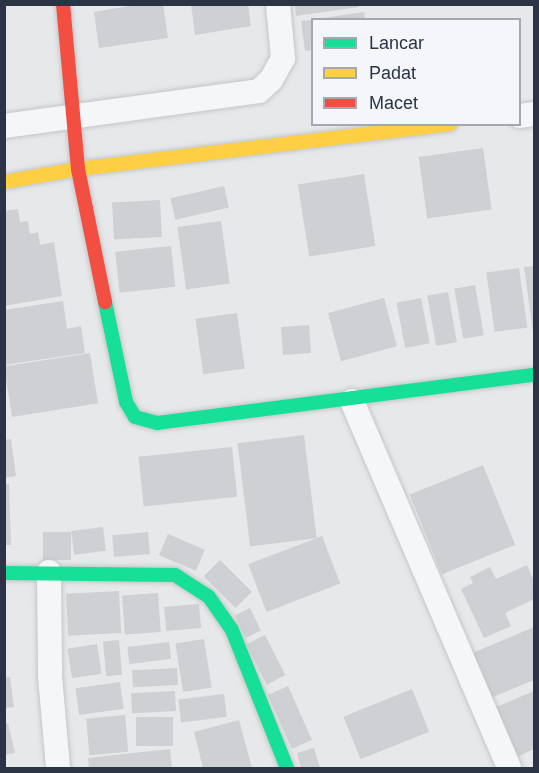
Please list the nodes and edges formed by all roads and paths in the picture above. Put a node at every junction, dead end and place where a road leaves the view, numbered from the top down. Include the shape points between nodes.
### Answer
1 (63, 4) edge
2 (278, 4) edge
3 (71, 117) junction
4 (4, 126) edge
5 (433, 126) edge
6 (78, 169) junction
7 (4, 182) edge
8 (534, 375) edge
9 (352, 401) junction
10 (49, 572) junction
11 (4, 573) edge
12 (57, 768) edge
13 (287, 768) edge
14 (509, 768) edge

1 - 3 street
2 - 3 street via 283,58 272,80 259,91
3 - 4 street
3 - 6 street
5 - 6 street
6 - 7 street
6 - 9 street via 126,402 135,417 158,423
8 - 9 street
9 - 14 street
10 - 11 street
10 - 12 street via 50,676
10 - 13 street via 175,575 209,597 232,630

